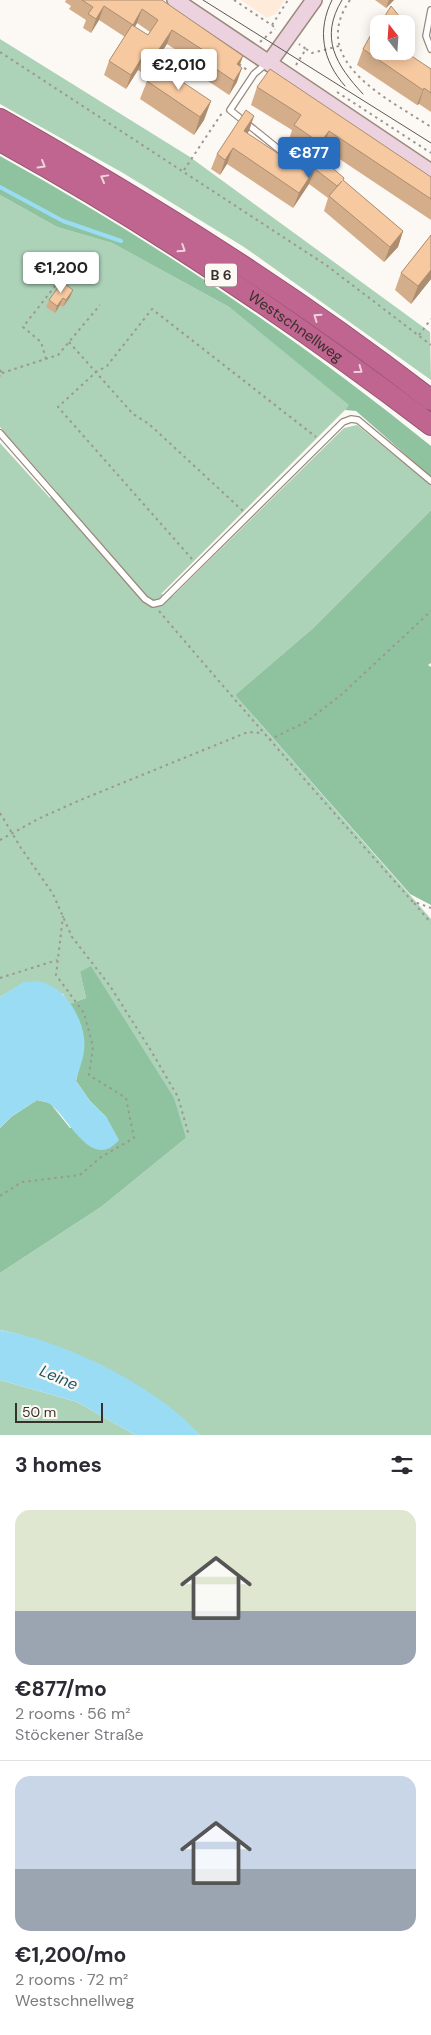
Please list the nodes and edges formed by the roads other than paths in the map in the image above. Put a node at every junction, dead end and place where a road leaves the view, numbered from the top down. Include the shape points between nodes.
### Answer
1 (175, 0) edge
2 (314, 0) edge
3 (431, 10) edge
4 (431, 49) edge
5 (269, 63) junction
6 (0, 119) edge
7 (0, 141) edge
8 (302, 168) edge
9 (431, 172) edge
10 (431, 400) edge
11 (431, 425) edge
12 (0, 433) edge
13 (431, 481) edge

1 - 5 street
2 - 5 street
3 - 4 lane via 426,36
5 - 8 lane via 254,74 230,110
5 - 9 street
10 -> 6 highway, Westschnellweg / B 6 via 250,270 119,186
7 -> 11 highway, Westschnellweg / B 6 via 110,203 238,286
12 - 13 lane via 145,599 153,604 161,602 343,422 351,418 358,420

